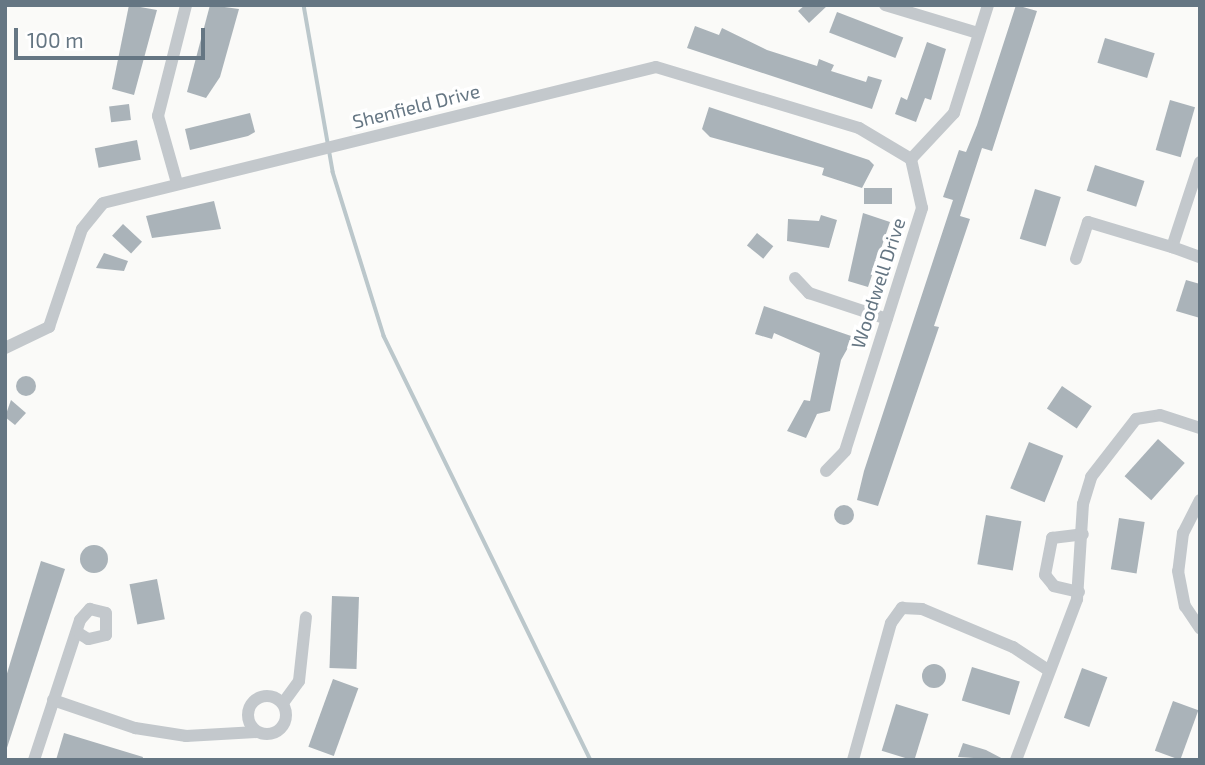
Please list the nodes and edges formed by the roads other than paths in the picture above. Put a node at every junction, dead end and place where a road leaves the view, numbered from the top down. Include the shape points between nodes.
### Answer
1 (187, 5) edge
2 (885, 5) edge
3 (988, 5) edge
4 (978, 33) junction
5 (911, 159) junction
6 (1200, 162) edge
7 (177, 183) junction
8 (1172, 247) junction
9 (1200, 257) edge
10 (1076, 258) dead end
11 (795, 278) dead end
12 (887, 319) junction
13 (5, 348) edge
14 (1200, 428) edge
15 (826, 471) dead end
16 (1200, 500) edge
17 (1083, 534) junction
18 (1079, 592) junction
19 (306, 617) dead end
20 (1200, 628) edge
21 (80, 634) dead end
22 (1048, 670) junction
23 (53, 700) junction
24 (283, 703) junction
25 (257, 732) junction
26 (34, 760) edge
27 (853, 760) edge
28 (1016, 760) edge

1 - 7 street via 159,116
2 - 4 street
3 - 4 street
4 - 5 street via 954,113
5 - 7 street, Shenfield Drive via 859,128 656,67
5 - 12 street, Woodwell Drive via 922,208
6 - 8 street
7 - 13 street, Shenfield Drive via 103,203 82,229 49,327
8 - 9 street
8 - 10 street via 1088,222
11 - 12 street via 809,293
12 - 15 street, Woodwell Drive via 845,452
14 - 17 street via 1160,415 1136,419 1091,477
16 - 20 street via 1183,533 1178,570 1185,606
17 - 18 street
17 - 18 street via 1052,538 1045,575 1054,586
18 - 22 street
19 - 24 street via 299,681
21 - 23 street
22 - 27 street via 1002,642 922,609 902,608 891,623
22 - 28 street
23 - 25 street via 135,728 186,736
23 - 26 street
24 - 25 street via 282,727
24 - 25 street via 267,695 251,704 249,721

